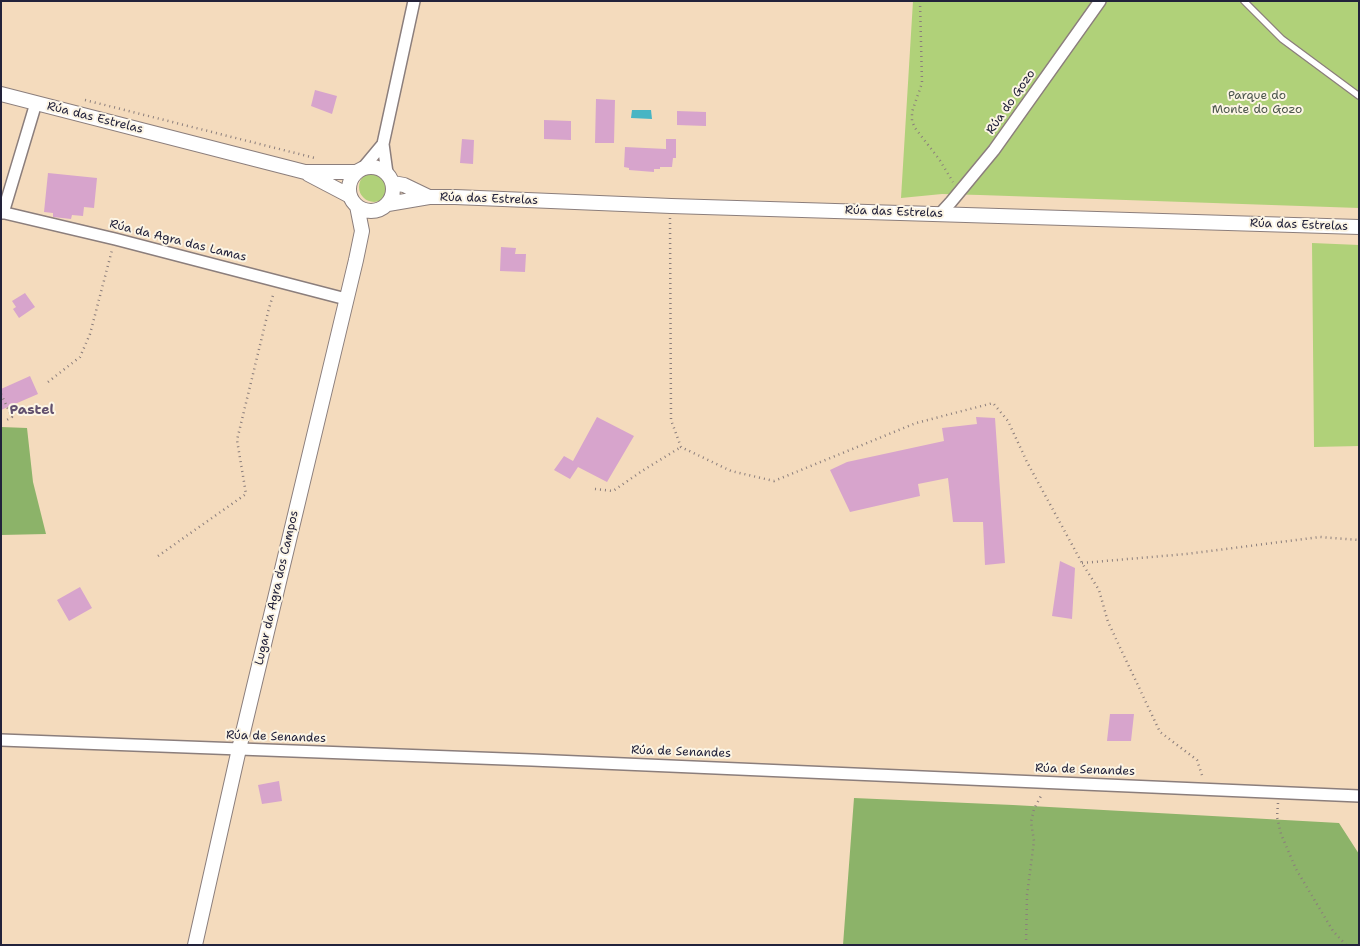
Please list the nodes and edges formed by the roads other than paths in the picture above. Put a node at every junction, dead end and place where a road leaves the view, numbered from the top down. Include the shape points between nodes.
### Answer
1 (414, 1) edge
2 (1100, 1) edge
3 (1244, 1) edge
4 (1, 94) edge
5 (1359, 96) edge
6 (36, 103) junction
7 (383, 144) junction
8 (360, 170) junction
9 (305, 172) junction
10 (390, 178) junction
11 (430, 197) junction
12 (354, 201) junction
13 (383, 207) junction
14 (2, 212) edge
15 (940, 214) junction
16 (1359, 227) edge
17 (362, 231) junction
18 (346, 299) junction
19 (1, 740) edge
20 (239, 749) junction
21 (1359, 796) edge
22 (195, 945) edge

1 - 7 street
2 - 15 street, Rúa do Gozo via 994,150
3 - 5 lane via 1282,39
4 - 6 street, Rúa das Estrelas
6 - 9 street, Rúa das Estrelas
6 - 14 street
7 - 8 street
7 - 10 street
8 - 9 street, Rúa das Estrelas
8 - 10 street via 376,167
8 - 12 street via 350,183
9 - 12 street, Rúa das Estrelas
10 - 11 street, Rúa das Estrelas
10 - 13 street via 393,195
11 - 13 street, Rúa das Estrelas
11 - 15 street, Rúa das Estrelas
12 - 13 street via 367,211
12 - 17 street, Lugar da Agra dos Campos
13 - 17 street, Lugar da Agra dos Campos
14 - 18 street, Rúa da Agra das Lamas
15 - 16 street, Rúa das Estrelas
17 - 18 street, Lugar da Agra dos Campos
18 - 20 street, Lugar da Agra dos Campos
19 - 20 street, Rúa de Senandes
20 - 21 street, Rúa de Senandes
20 - 22 street, Lugar da Agra dos Campos

